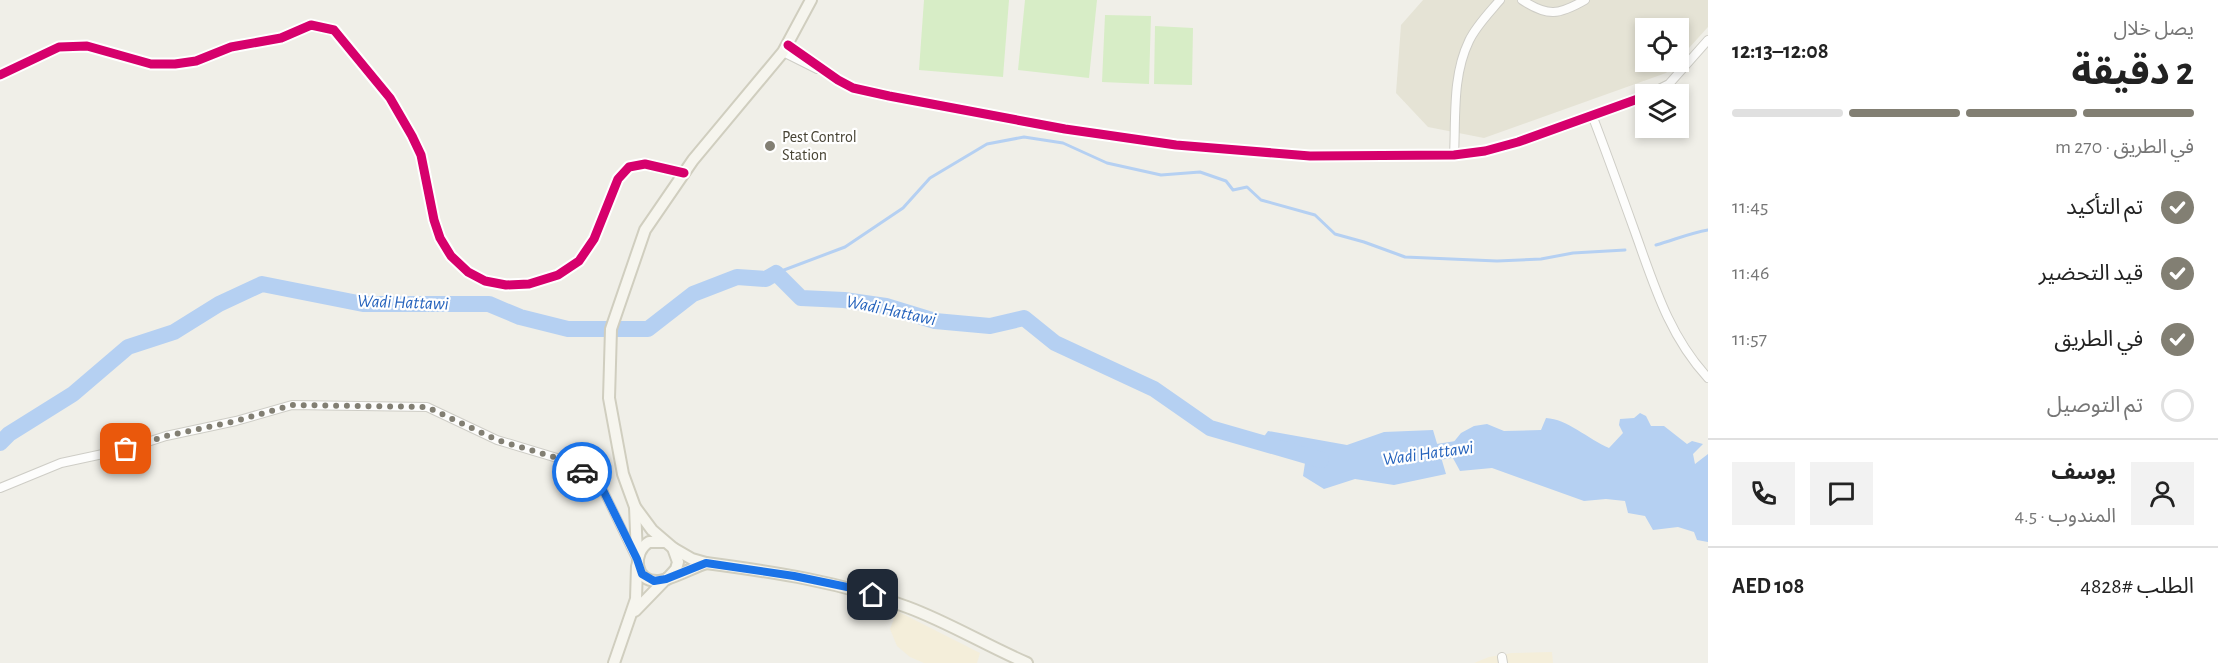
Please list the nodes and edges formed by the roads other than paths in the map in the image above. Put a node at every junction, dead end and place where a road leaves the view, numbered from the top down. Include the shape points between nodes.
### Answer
1 (811, 0) edge
2 (1500, 0) edge
3 (1522, 0) edge
4 (1585, 0) edge
5 (1708, 40) edge
6 (785, 48) junction
7 (0, 75) edge
8 (1669, 84) edge
9 (1635, 99) edge
10 (1592, 115) junction
11 (1454, 155) junction
12 (684, 173) junction
13 (1708, 378) edge
14 (0, 488) edge
15 (635, 507) junction
16 (671, 546) junction
17 (637, 559) junction
18 (706, 563) junction
19 (667, 579) junction
20 (631, 616) junction
21 (1002, 658) edge
22 (614, 663) edge
23 (1027, 663) edge

1 - 6 main road
2 - 11 street via 1470,39 1463,55 1458,76
3 - 4 street via 1552,13
5 - 8 street
6 - 11 street via 853,88 1065,129 1176,145 1310,156
6 - 12 main road
7 - 12 street via 59,47 87,46 151,64 175,63 281,38 311,25 334,30 390,98 412,136 421,155 434,220 451,256 485,281 506,285 529,284 558,275 579,261 594,239 618,179 629,167 645,164
9 - 10 street
10 - 11 street via 1518,142
10 - 13 street via 1673,330 1689,358
12 - 15 main road via 645,230 611,329 609,398 623,474
14 - 17 street via 61,463 292,405 427,407 497,440 578,468 603,490
15 - 16 main road via 652,530
15 - 17 main road
16 - 17 main road via 662,541 649,542
16 - 18 main road
16 - 19 main road via 678,561
17 - 19 main road via 638,569 647,579
17 - 20 main road via 636,599
18 - 19 main road
18 - 21 main road via 852,588 909,607
19 - 20 main road
20 - 22 main road
21 - 23 main road

